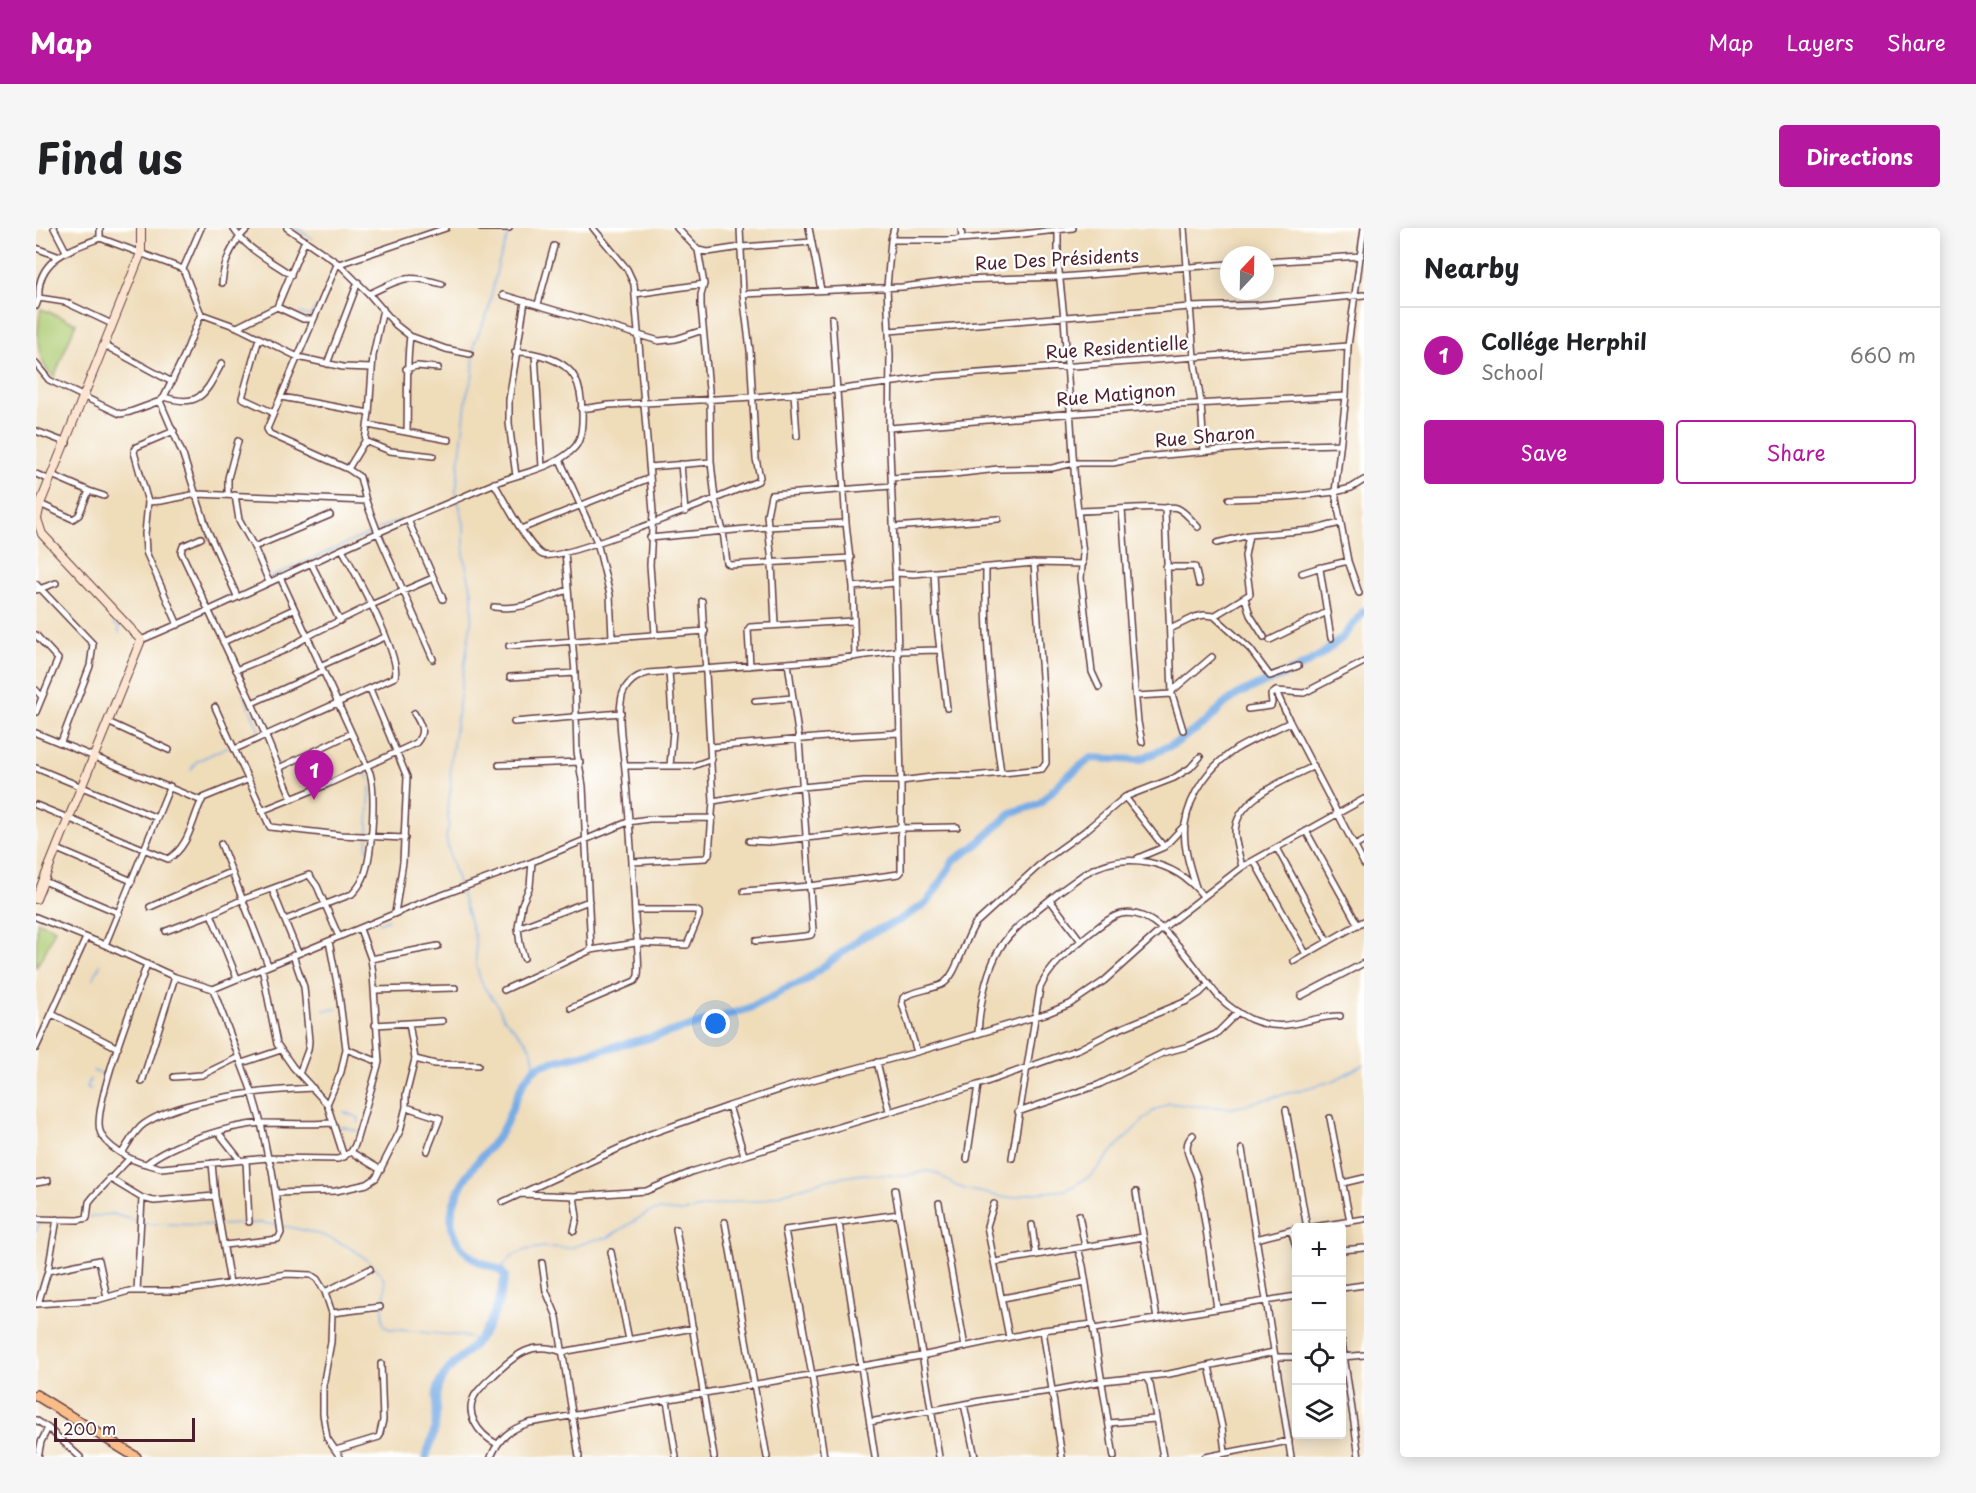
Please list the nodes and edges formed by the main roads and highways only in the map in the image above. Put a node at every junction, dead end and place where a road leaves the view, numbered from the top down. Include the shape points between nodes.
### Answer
1 (141, 228) edge
2 (37, 525) edge
3 (36, 899) edge
4 (36, 1395) edge
5 (136, 1457) edge

1 - 2 main road via 141,253 40,504
2 - 3 main road via 54,549 141,640
4 - 5 highway

